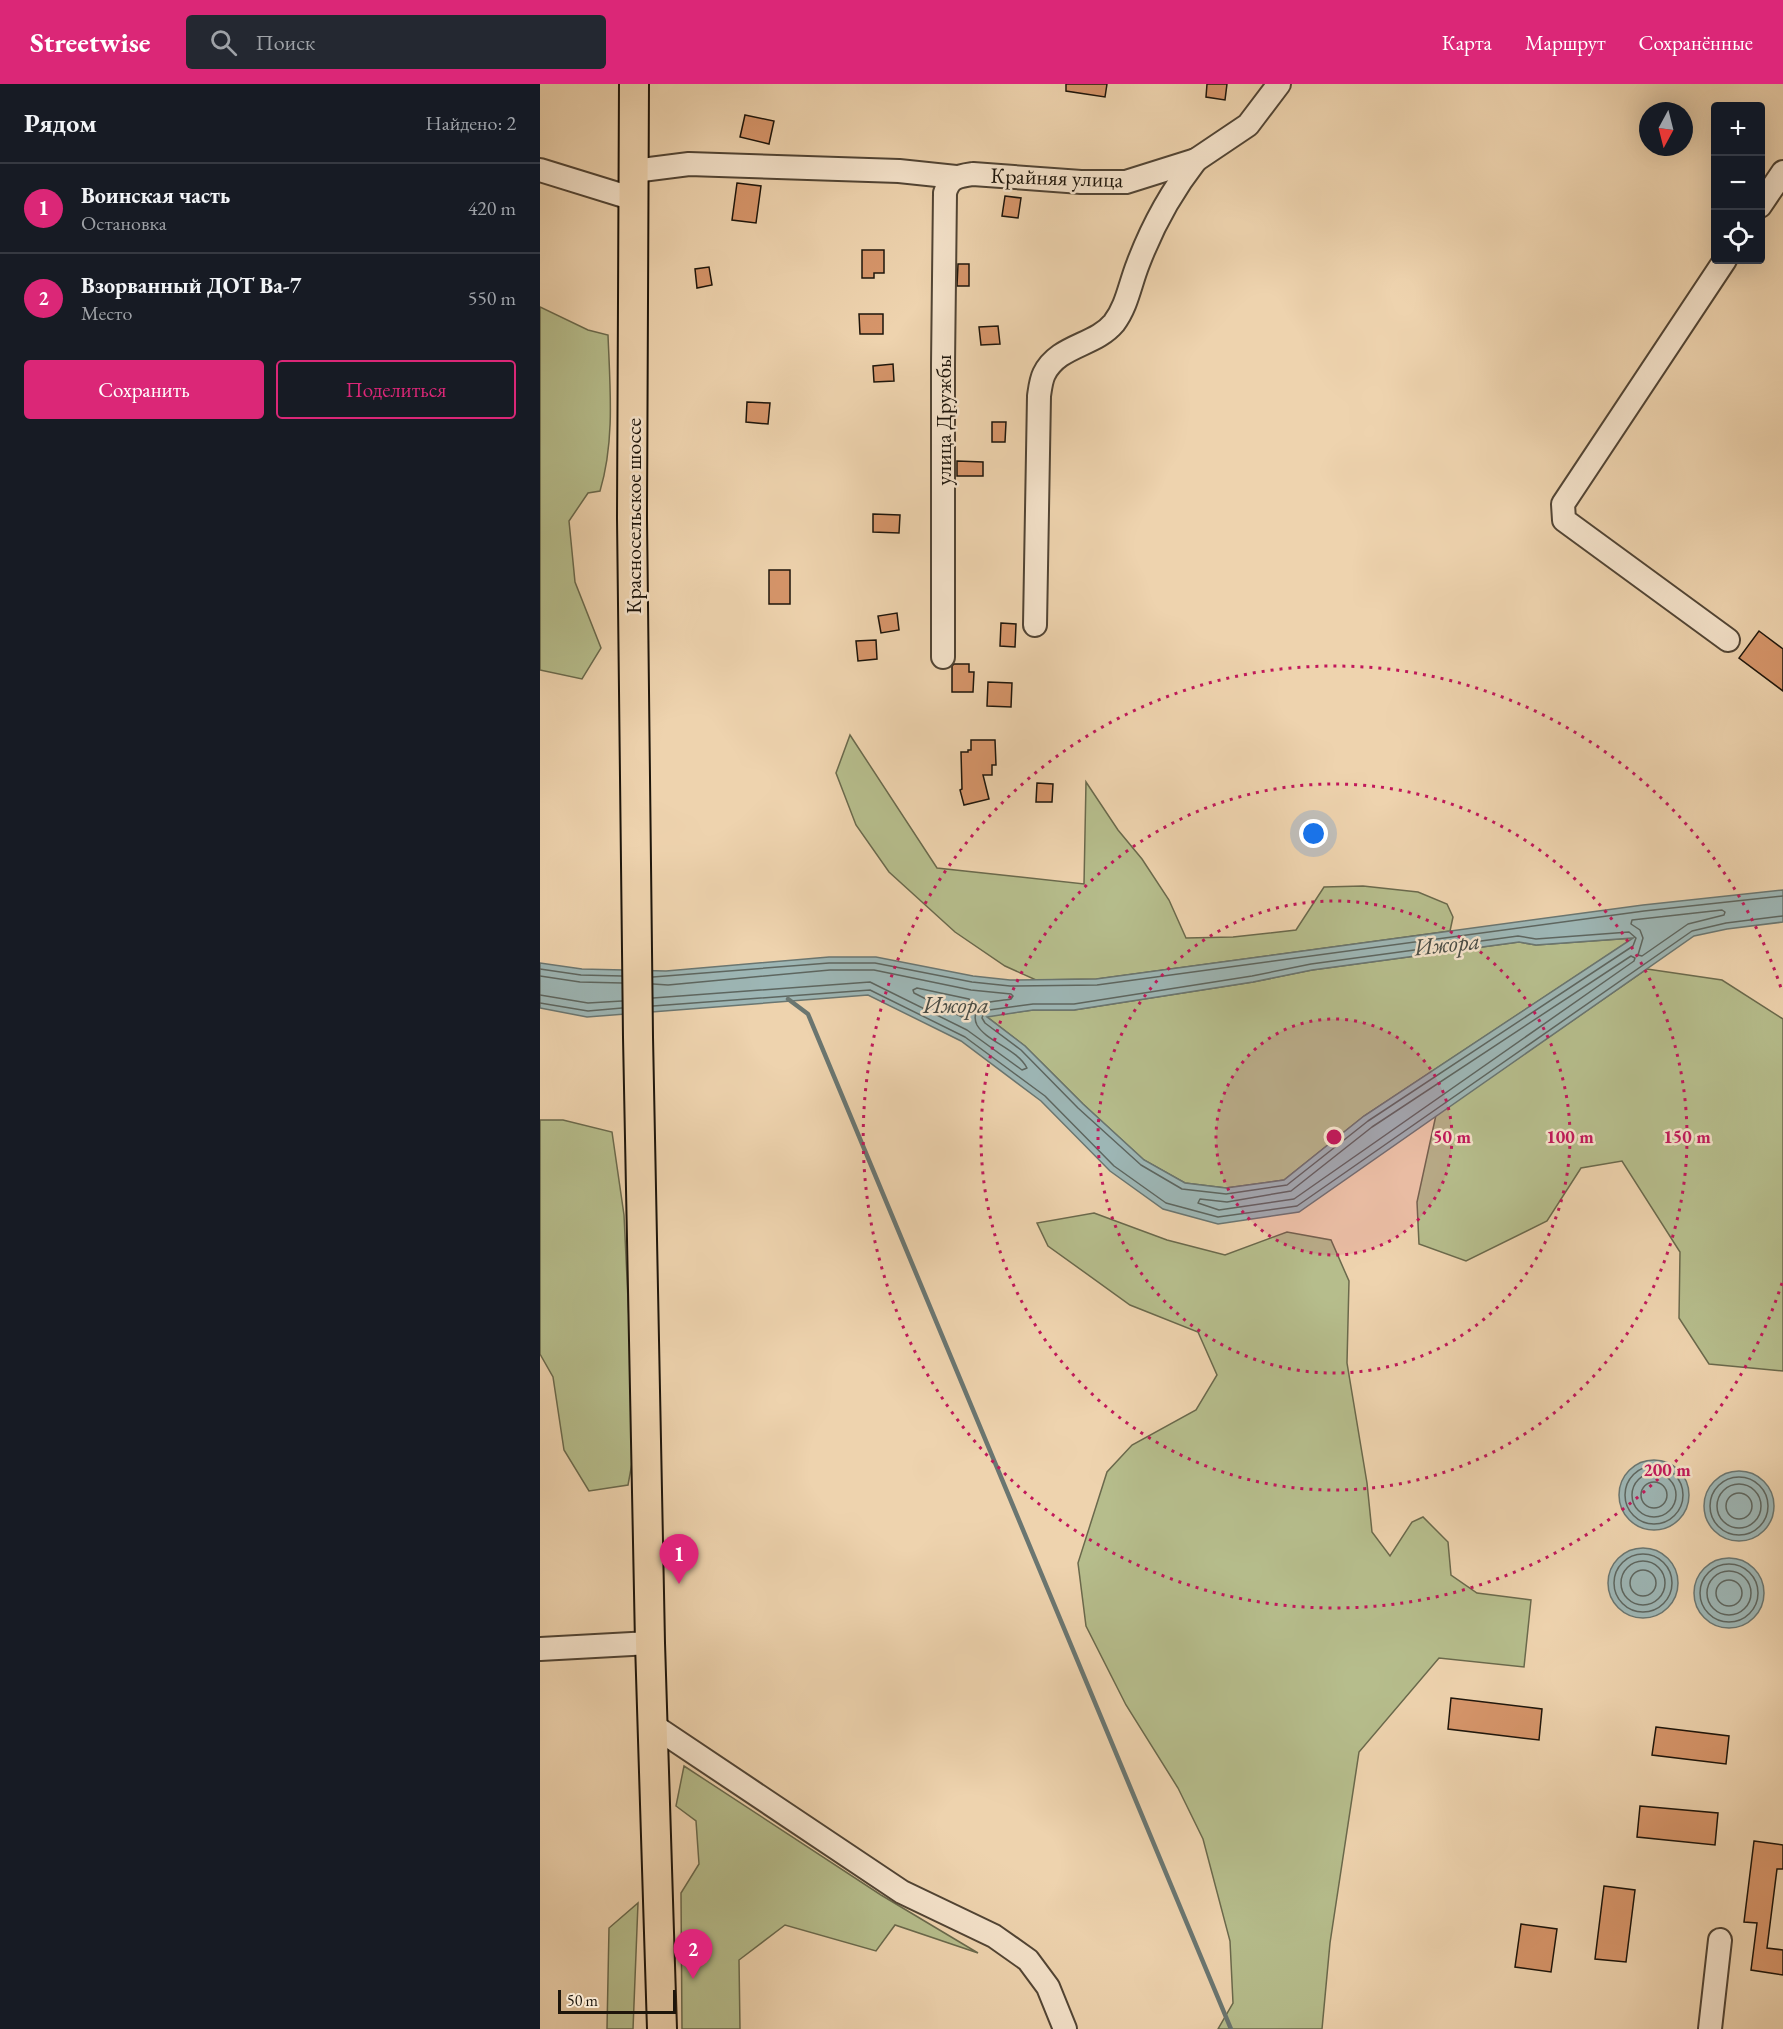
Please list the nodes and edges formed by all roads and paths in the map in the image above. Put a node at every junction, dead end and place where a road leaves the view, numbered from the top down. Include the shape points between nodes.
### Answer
1 (634, 84) edge
2 (1279, 84) edge
3 (1196, 160) junction
4 (540, 170) edge
5 (1783, 172) edge
6 (951, 180) junction
7 (634, 185) junction
8 (1765, 200) edge
9 (1722, 264) edge
10 (1035, 625) dead end
11 (1728, 640) dead end
12 (943, 657) dead end
13 (650, 1643) junction
14 (540, 1649) edge
15 (654, 1726) junction
16 (1720, 1940) dead end
17 (662, 2029) edge
18 (1065, 2029) edge
19 (1710, 2029) edge

1 - 7 main road, Красносельское шоссе
2 - 3 street, Крайняя улица via 1248,125
3 - 6 street, Крайняя улица via 1126,182 973,174
3 - 10 street via 1175,187 1113,325 1072,348 1052,363 1044,375 1039,396
4 - 7 street
5 - 8 street
6 - 7 street, Крайняя улица via 899,171 689,164
6 - 12 street, улица Дружбы via 943,365
7 - 13 main road, Красносельское шоссе via 632,518
9 - 11 street via 1563,504 1564,520
13 - 14 street
13 - 15 main road, Красносельское шоссе
15 - 17 main road, Красносельское шоссе
15 - 18 street via 902,1892 994,1936 1028,1960 1048,1987
16 - 19 street

